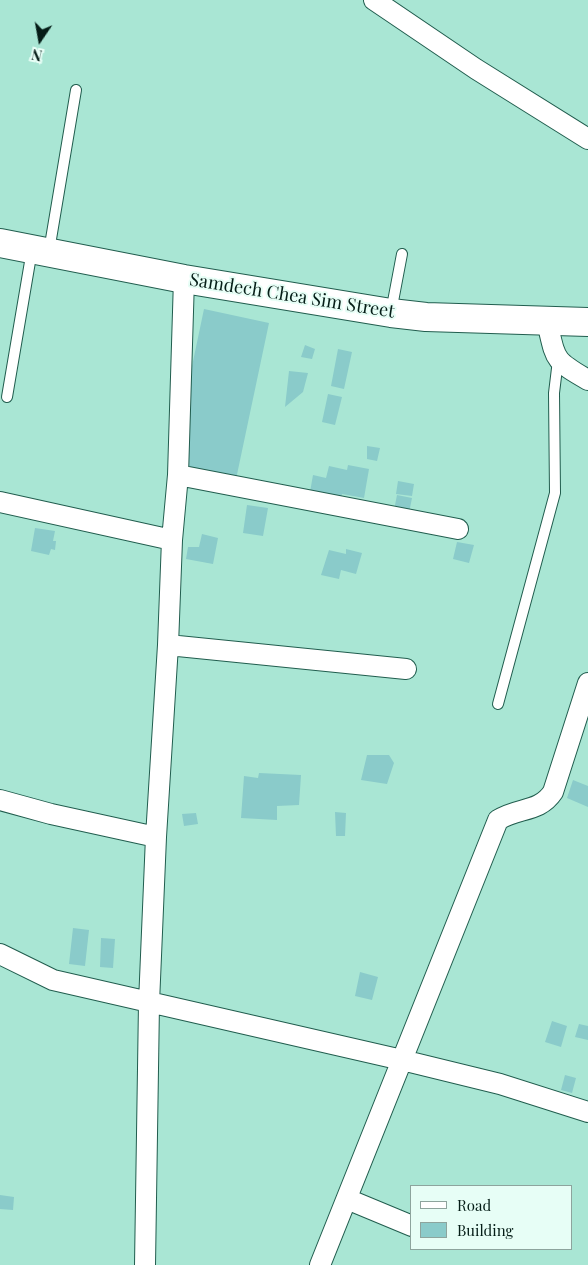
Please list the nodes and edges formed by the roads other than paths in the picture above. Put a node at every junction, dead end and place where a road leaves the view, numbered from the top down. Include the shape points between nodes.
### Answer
1 (374, 0) edge
2 (76, 90) dead end
3 (588, 139) edge
4 (0, 244) edge
5 (40, 251) junction
6 (402, 254) dead end
7 (184, 279) junction
8 (390, 313) junction
9 (547, 322) junction
10 (588, 322) edge
11 (558, 360) junction
12 (588, 380) edge
13 (7, 397) dead end
14 (178, 475) junction
15 (0, 502) edge
16 (458, 529) dead end
17 (172, 540) junction
18 (168, 645) junction
19 (406, 669) dead end
20 (588, 683) edge
21 (498, 704) dead end
22 (0, 800) edge
23 (156, 837) junction
24 (0, 954) edge
25 (149, 1003) junction
26 (402, 1060) junction
27 (588, 1112) edge
28 (347, 1198) junction
29 (410, 1225) edge
30 (145, 1265) edge
31 (320, 1265) edge

1 - 3 street
2 - 5 lane
4 - 5 street, Samdech Chea Sim Street
5 - 7 street, Samdech Chea Sim Street
5 - 13 lane
6 - 8 lane
7 - 8 street, Samdech Chea Sim Street
7 - 14 street
8 - 9 street, Samdech Chea Sim Street
9 - 10 street, Samdech Chea Sim Street
9 - 11 street
11 - 12 street
11 - 21 lane via 554,394 555,493
14 - 16 street
14 - 17 street
15 - 17 street
17 - 18 street
18 - 19 street
18 - 23 street
20 - 26 street via 553,792 547,801 498,820
22 - 23 street
23 - 25 street
24 - 25 street via 53,980
25 - 26 street
25 - 30 street
26 - 27 street via 500,1084
26 - 28 street
28 - 29 street
28 - 31 street

